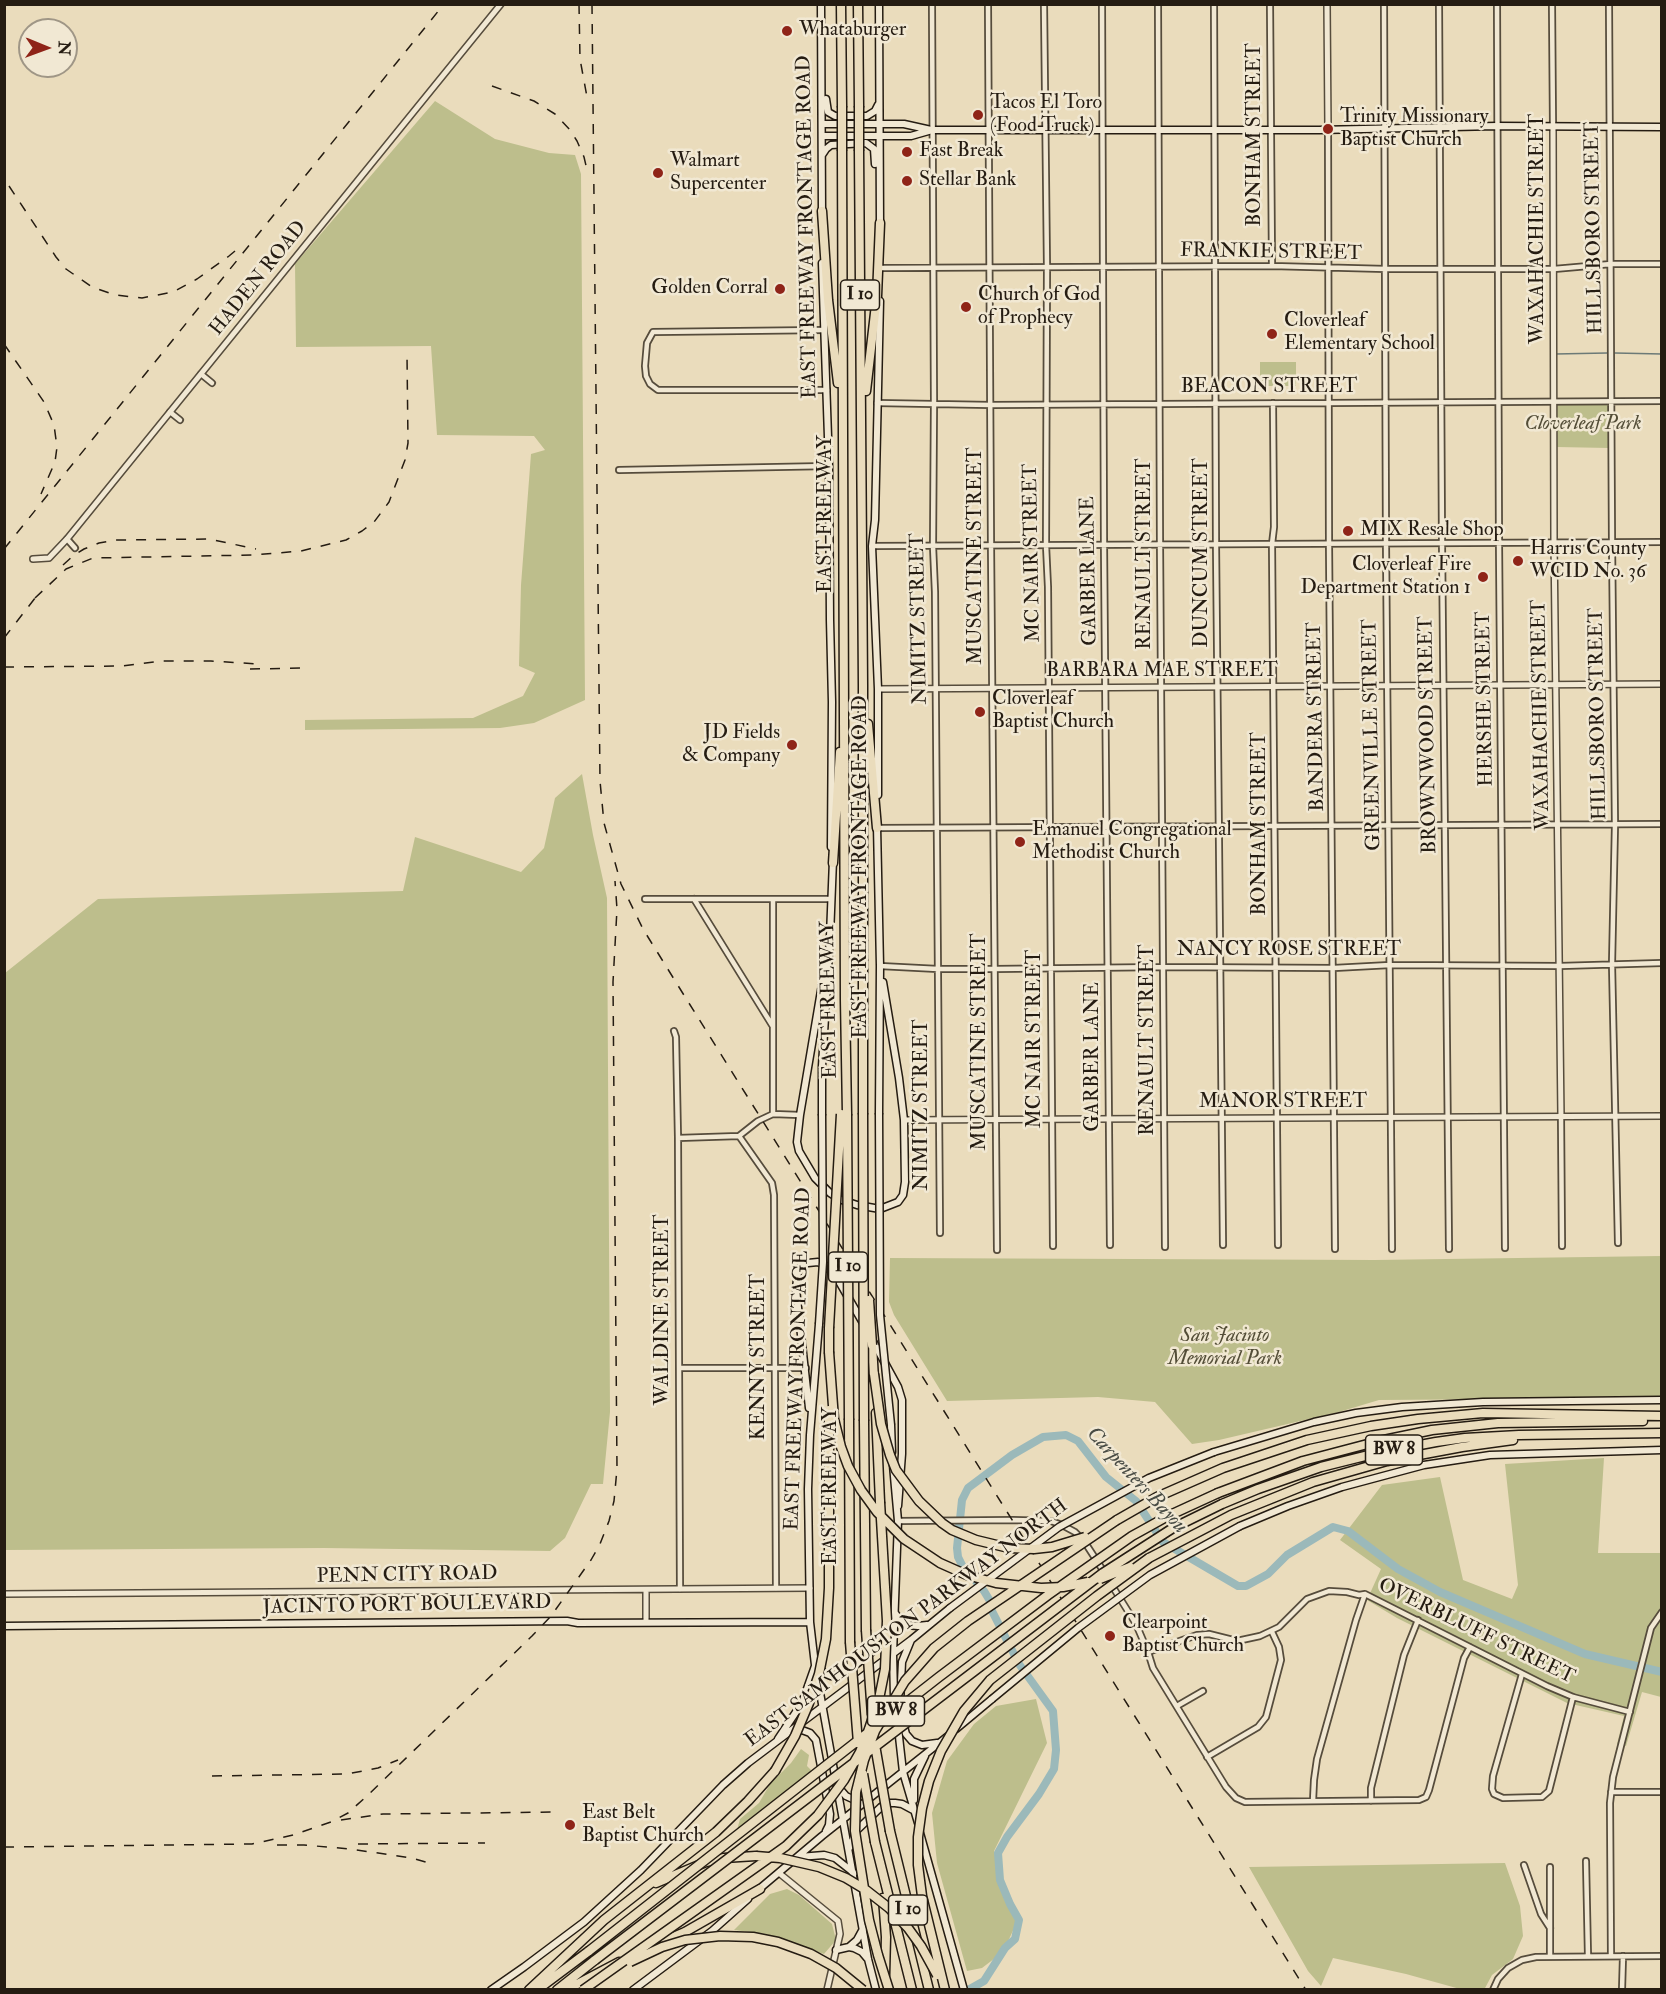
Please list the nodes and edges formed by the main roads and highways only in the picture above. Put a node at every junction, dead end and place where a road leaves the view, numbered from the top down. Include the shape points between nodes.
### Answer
1 (821, 4) edge
2 (841, 4) edge
3 (859, 4) edge
4 (879, 4) edge
5 (822, 80) junction
6 (879, 92) junction
7 (879, 123) junction
8 (822, 124) junction
9 (1662, 127) edge
10 (932, 130) junction
11 (822, 136) junction
12 (879, 136) junction
13 (822, 156) junction
14 (880, 185) junction
15 (822, 210) junction
16 (880, 223) junction
17 (843, 424) junction
18 (862, 439) junction
19 (863, 685) junction
20 (845, 688) junction
21 (878, 828) junction
22 (833, 863) junction
23 (830, 936) junction
24 (880, 966) junction
25 (844, 1114) junction
26 (864, 1237) junction
27 (829, 1352) junction
28 (874, 1374) junction
29 (1662, 1400) edge
30 (1662, 1416) edge
31 (1662, 1421) edge
32 (1662, 1433) edge
33 (1573, 1434) junction
34 (810, 1435) junction
35 (1662, 1450) edge
36 (898, 1512) junction
37 (1117, 1520) junction
38 (1149, 1558) junction
39 (894, 1612) junction
40 (810, 1622) junction
41 (930, 1624) junction
42 (4, 1626) edge
43 (894, 1628) junction
44 (911, 1640) junction
45 (893, 1654) junction
46 (815, 1665) junction
47 (869, 1671) junction
48 (893, 1684) junction
49 (824, 1707) junction
50 (785, 1736) junction
51 (940, 1742) junction
52 (774, 1744) junction
53 (928, 1752) junction
54 (903, 1772) junction
55 (838, 1788) junction
56 (865, 1802) junction
57 (914, 1809) junction
58 (844, 1819) junction
59 (822, 1836) junction
60 (849, 1849) junction
61 (799, 1857) junction
62 (879, 1859) junction
63 (854, 1874) junction
64 (760, 1889) junction
65 (642, 1890) junction
66 (863, 1928) junction
67 (849, 1947) junction
68 (836, 1950) road end
69 (868, 1959) junction
70 (491, 1989) edge
71 (529, 1989) edge
72 (537, 1989) edge
73 (557, 1989) edge
74 (566, 1989) edge
75 (583, 1989) edge
76 (633, 1989) edge
77 (862, 1989) edge
78 (876, 1989) edge
79 (885, 1989) edge
80 (889, 1989) edge
81 (912, 1989) edge
82 (929, 1989) edge
83 (944, 1989) edge
84 (964, 1989) edge

1 - 5 main road, EAST FREEWAY FRONTAGE ROAD
2 - 17 highway, EAST FREEWAY / I 10, bridge
3 - 18 highway, EAST FREEWAY / I 10, bridge
4 - 6 main road, EAST FREEWAY FRONTAGE ROAD
5 - 6 main road via 826,109 835,117 872,114
5 - 8 main road, EAST FREEWAY FRONTAGE ROAD
6 - 7 main road, EAST FREEWAY FRONTAGE ROAD
7 - 8 main road
7 - 10 main road via 911,124
7 - 12 main road, EAST FREEWAY FRONTAGE ROAD
8 - 11 main road, EAST FREEWAY FRONTAGE ROAD
9 - 10 main road
10 - 12 main road
11 - 12 main road
11 - 13 main road, EAST FREEWAY FRONTAGE ROAD
12 - 14 main road, EAST FREEWAY FRONTAGE ROAD
13 - 14 main road via 831,145 869,144 874,149
13 - 15 main road, EAST FREEWAY FRONTAGE ROAD
14 - 16 main road, EAST FREEWAY FRONTAGE ROAD
15 - 17 highway
15 - 22 main road, EAST FREEWAY FRONTAGE ROAD via 830,466
16 - 18 highway via 877,297
16 - 21 main road, EAST FREEWAY FRONTAGE ROAD via 872,546
17 - 20 highway, EAST FREEWAY / I 10
18 - 19 highway, EAST FREEWAY / I 10
19 - 21 highway
19 - 26 highway, EAST FREEWAY / I 10, bridge
20 - 22 highway
20 - 25 highway, EAST FREEWAY / I 10
21 - 24 main road, EAST FREEWAY FRONTAGE ROAD
22 - 23 main road, EAST FREEWAY FRONTAGE ROAD
23 - 24 main road via 797,1142 815,1178 838,1199 880,1209 890,1207 903,1195 904,1120
23 - 34 main road, EAST FREEWAY FRONTAGE ROAD, bridge via 822,1066 823,1262
24 - 36 main road, EAST FREEWAY FRONTAGE ROAD, bridge via 880,1315
25 - 27 highway, bridge via 831,1264
25 - 62 highway, EAST FREEWAY / I 10, bridge via 850,1642 859,1746
26 - 28 highway, bridge
26 - 82 highway, EAST FREEWAY / I 10, bridge via 866,1630 875,1741 890,1831
27 - 38 highway, bridge via 834,1419 848,1466 881,1517 930,1557 981,1579 1041,1588 1092,1582
27 - 65 highway, bridge via 829,1588 826,1639 809,1703 775,1771 716,1832
28 - 37 highway, bridge via 881,1424 896,1470 918,1501 952,1530 993,1545 1043,1548 1078,1540
28 - 75 highway, bridge via 887,1640 879,1699 860,1752 825,1807 793,1840
29 - 41 main road, EAST SAM HOUSTON PARKWAY NORTH / BW 8, bridge via 1402,1407 1314,1422 1214,1452 1149,1478 1059,1527
30 - 37 highway via 1483,1413 1406,1420 1272,1450 1209,1473
31 - 72 highway, BW 8, bridge via 1497,1423 1432,1430 1303,1461 1168,1516 1132,1536 1041,1600
32 - 33 highway, BW 8
33 - 38 highway via 1426,1453 1330,1476 1223,1518
33 - 73 highway, BW 8, bridge via 1464,1438 1321,1467 1222,1504 1156,1538 1103,1573
34 - 36 main road via 796,1279 803,1265 818,1262 837,1278 901,1393
34 - 40 main road, EAST FREEWAY FRONTAGE ROAD
35 - 51 main road, BW 8, bridge via 1490,1455 1424,1465 1288,1506 1240,1526 1150,1575 1078,1628
36 - 39 main road, EAST FREEWAY FRONTAGE ROAD
37 - 80 highway, bridge via 934,1648 904,1681 875,1731 856,1792 855,1831 869,1920
38 - 83 highway, bridge via 990,1680 964,1711 941,1751 924,1800 918,1857 922,1896
39 - 41 main road via 906,1625
39 - 43 main road, EAST FREEWAY FRONTAGE ROAD
40 - 42 main road, JACINTO PORT BOULEVARD
40 - 46 main road, EAST FREEWAY FRONTAGE ROAD
41 - 44 main road, EAST SAM HOUSTON PARKWAY NORTH / BW 8
43 - 45 main road, EAST FREEWAY FRONTAGE ROAD
43 - 46 main road via 885,1642 844,1674 827,1675
44 - 45 main road, EAST SAM HOUSTON PARKWAY NORTH / BW 8
44 - 51 main road via 902,1662 900,1703 906,1734 922,1745
45 - 47 main road, EAST SAM HOUSTON PARKWAY NORTH / BW 8
45 - 48 main road, EAST FREEWAY FRONTAGE ROAD
46 - 49 main road, EAST FREEWAY FRONTAGE ROAD
46 - 52 main road via 802,1703
47 - 48 main road via 883,1675
47 - 49 main road, EAST SAM HOUSTON PARKWAY NORTH / BW 8
48 - 54 main road, EAST FREEWAY FRONTAGE ROAD
49 - 50 main road, EAST SAM HOUSTON PARKWAY NORTH / BW 8
49 - 55 main road, EAST FREEWAY FRONTAGE ROAD
50 - 52 main road, EAST SAM HOUSTON PARKWAY NORTH / BW 8
50 - 59 main road via 802,1730 816,1740 830,1814
51 - 53 main road, BW 8
52 - 70 main road, EAST SAM HOUSTON PARKWAY NORTH / BW 8 via 723,1785 584,1922
53 - 54 main road, BW 8
53 - 57 main road via 914,1779
54 - 56 main road, BW 8
54 - 57 main road, EAST FREEWAY FRONTAGE ROAD
55 - 56 main road via 852,1799
55 - 58 main road, EAST FREEWAY FRONTAGE ROAD
56 - 58 main road, BW 8
57 - 60 main road via 895,1803 880,1807 856,1831
57 - 84 main road, EAST FREEWAY FRONTAGE ROAD
58 - 59 main road, BW 8
58 - 60 main road, EAST FREEWAY FRONTAGE ROAD
59 - 61 main road, BW 8
60 - 63 main road, EAST FREEWAY FRONTAGE ROAD
61 - 63 main road via 835,1858
61 - 64 main road, BW 8
62 - 79 highway via 886,1937
62 - 81 highway, EAST FREEWAY / I 10
63 - 66 main road, EAST FREEWAY FRONTAGE ROAD
64 - 74 highway via 685,1932
64 - 76 main road, BW 8 via 712,1931
65 - 71 highway
65 - 83 highway, bridge via 676,1873 724,1858 780,1858 819,1866 846,1878 889,1908 912,1933
66 - 67 main road
66 - 69 main road, EAST FREEWAY FRONTAGE ROAD
67 - 68 main road
67 - 69 main road via 858,1949
69 - 78 main road, EAST FREEWAY FRONTAGE ROAD
75 - 77 highway, bridge via 662,1947 720,1935 766,1939 801,1950 836,1968

